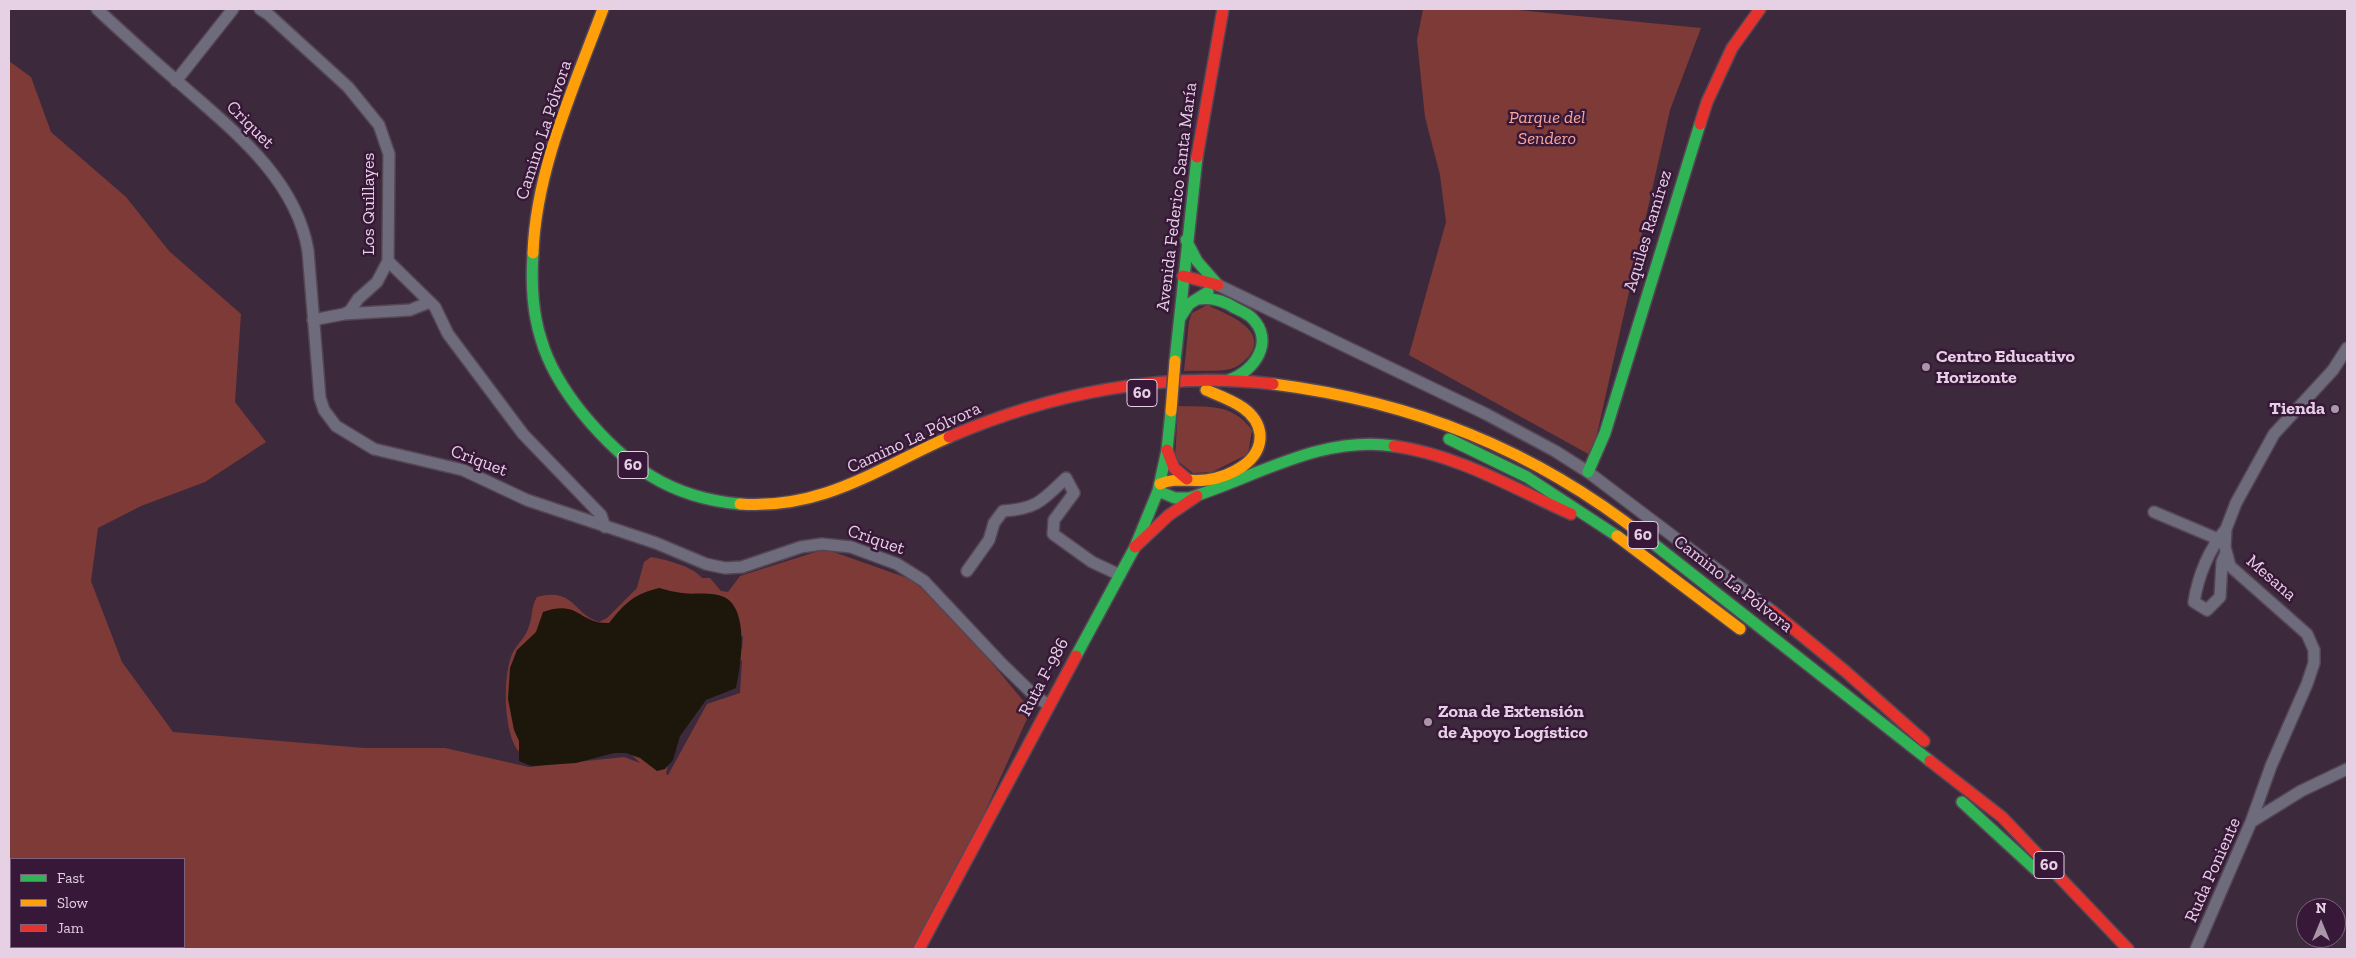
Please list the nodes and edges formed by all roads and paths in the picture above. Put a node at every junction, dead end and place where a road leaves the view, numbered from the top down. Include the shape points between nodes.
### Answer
1 (97, 9) edge
2 (233, 9) edge
3 (260, 9) edge
4 (593, 9) edge
5 (603, 9) edge
6 (1223, 9) edge
7 (1760, 9) edge
8 (176, 80) junction
9 (523, 224) dead end
10 (1186, 240) junction
11 (521, 256) dead end
12 (388, 261) junction
13 (1183, 276) junction
14 (1211, 285) junction
15 (1199, 299) junction
16 (1222, 300) junction
17 (430, 302) junction
18 (344, 314) junction
19 (1180, 318) junction
20 (313, 320) junction
21 (2347, 348) edge
22 (1223, 381) junction
23 (1206, 390) junction
24 (1171, 411) joint
25 (1167, 450) junction
26 (903, 472) dead end
27 (1588, 472) junction
28 (1187, 479) junction
29 (1159, 488) junction
30 (1203, 493) junction
31 (833, 503) dead end
32 (2154, 512) dead end
33 (605, 527) junction
34 (2226, 529) junction
35 (1612, 531) junction
36 (2218, 539) junction
37 (1135, 547) junction
38 (2226, 553) junction
39 (967, 571) dead end
40 (1120, 575) junction
41 (1772, 611) joint
42 (1752, 638) dead end
43 (1799, 674) dead end
44 (1048, 706) junction
45 (2347, 769) edge
46 (2002, 818) junction
47 (2251, 822) junction
48 (2087, 923) dead end
49 (919, 949) edge
50 (2128, 949) edge
51 (2196, 949) edge

1 - 8 street, Criquet
2 - 8 street
3 - 12 street, Los Quillayes via 348,88 379,126 389,154
4 - 9 main road, Camino La Pólvora via 535,174
5 - 22 main road, Camino La Pólvora / 60 via 540,192 531,241 531,287 542,342 566,393 601,437 645,473 683,492 708,499 750,505 794,502 848,488 938,442 1024,409 1069,396 1143,384
6 - 10 main road, Avenida Federico Santa María via 1204,111
7 - 27 main road, Aquiles Ramírez via 1732,48 1707,102 1605,433
8 - 20 street, Criquet via 224,122 265,165 292,202 306,241
10 - 13 main road, Avenida Federico Santa María
10 - 14 main road
11 - 31 main road, 60 via 527,321 544,374 579,428 621,468 650,487 716,511 779,514
12 - 17 street
12 - 18 street, Los Quillayes via 377,282
13 - 14 main road
13 - 19 main road, Avenida Federico Santa María
14 - 15 main road
14 - 16 main road
14 - 27 street via 1486,414
15 - 16 main road
15 - 19 main road via 1185,308
16 - 22 main road via 1252,317 1262,343 1252,368 1236,379
17 - 18 street via 410,310
17 - 33 street via 448,334 522,434 601,515
18 - 20 street
19 - 24 main road, Avenida Federico Santa María, bridge
20 - 33 street, Criquet via 322,404 331,421 341,430 374,449 463,470 527,500
21 - 34 street, Mesana via 2333,370 2274,434 2236,503
22 - 46 main road, Camino La Pólvora / 60 via 1310,388 1395,407 1480,436 1538,464 1593,497 1622,519
23 - 26 main road, Camino La Pólvora / 60 via 1137,393 1053,410 979,436
23 - 28 main road via 1249,412 1259,428 1259,447 1250,462 1229,472 1208,480
23 - 35 main road, Camino La Pólvora / 60 via 1304,399 1356,409 1414,426 1468,446 1518,471
24 - 25 main road, Ruta F-986
25 - 28 main road via 1174,468
25 - 29 main road, Ruta F-986
27 - 41 street
28 - 29 main road via 1175,479
29 - 30 main road via 1169,496 1182,498
29 - 37 main road, Ruta F-986
30 - 35 main road via 1311,453 1345,446 1395,445 1455,459 1534,498
30 - 37 main road via 1169,515
32 - 36 street
33 - 44 street, Criquet via 656,542 715,567 742,567 801,547 822,544 851,547 897,564 924,581 1002,664
34 - 36 street
34 - 38 street, Mesana
35 - 42 main road, Camino La Pólvora / 60
36 - 38 street via 2196,586 2194,602 2207,610 2220,596 2222,562
37 - 40 main road, Ruta F-986
38 - 47 street, Mesana via 2230,566 2296,623 2314,650 2314,663 2307,684 2271,766
39 - 40 street via 989,540 994,523 1003,512 1037,505 1066,478 1074,493 1054,520 1053,534 1092,562
40 - 44 main road, Ruta F-986
41 - 46 main road via 1894,713
43 - 48 main road, 60 via 1958,798
44 - 49 main road, Ruta F-986
45 - 47 street, Ruda Poniente via 2300,791
46 - 50 main road, Camino La Pólvora / 60
47 - 51 street, Ruda Poniente

